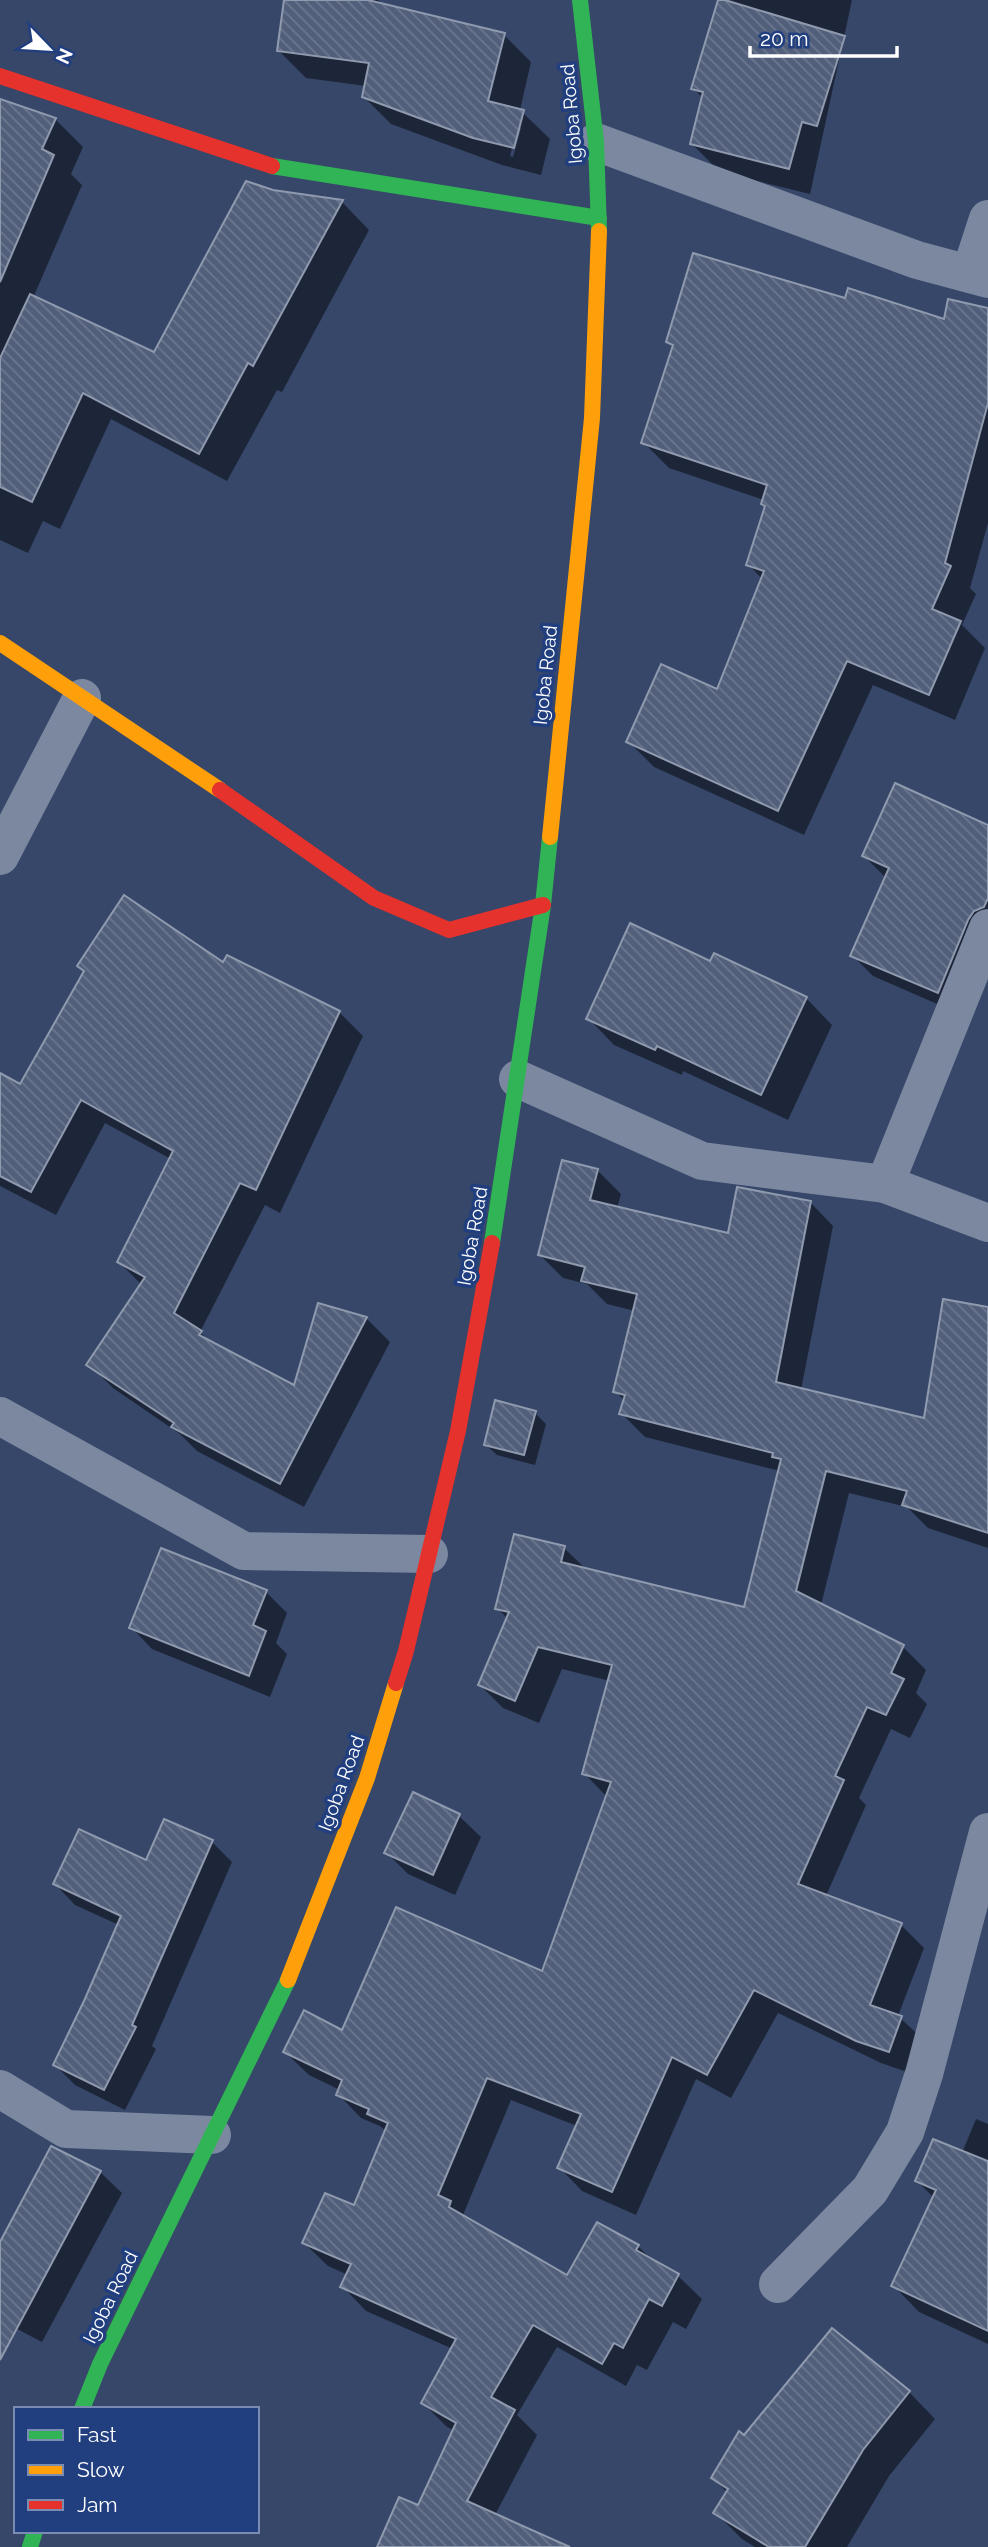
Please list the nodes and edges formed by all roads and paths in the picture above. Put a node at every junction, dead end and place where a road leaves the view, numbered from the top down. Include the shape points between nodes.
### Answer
1 (580, 0) edge
2 (0, 76) edge
3 (596, 142) junction
4 (599, 218) junction
5 (988, 219) edge
6 (979, 276) edge
7 (0, 643) edge
8 (82, 698) junction
9 (0, 856) edge
10 (543, 905) junction
11 (988, 928) edge
12 (517, 1079) junction
13 (885, 1184) junction
14 (988, 1223) edge
15 (0, 1416) edge
16 (429, 1554) junction
17 (988, 1832) edge
18 (0, 2089) edge
19 (212, 2135) junction
20 (778, 2284) dead end
21 (83, 2407) edge

1 - 3 street, Igoba Road
2 - 4 street via 277,168
3 - 4 street, Igoba Road
3 - 6 street via 917,260
4 - 10 street, Igoba Road via 592,418
5 - 6 street
7 - 8 street
8 - 9 street
8 - 10 street via 374,898 449,930
10 - 12 street, Igoba Road
11 - 13 street
12 - 13 street via 702,1161
12 - 16 street, Igoba Road via 458,1431
13 - 14 street
15 - 16 street via 244,1550
16 - 19 street, Igoba Road via 368,1778 291,1973
17 - 20 street via 905,2132 870,2190
18 - 19 street via 65,2129
19 - 21 street, Igoba Road

